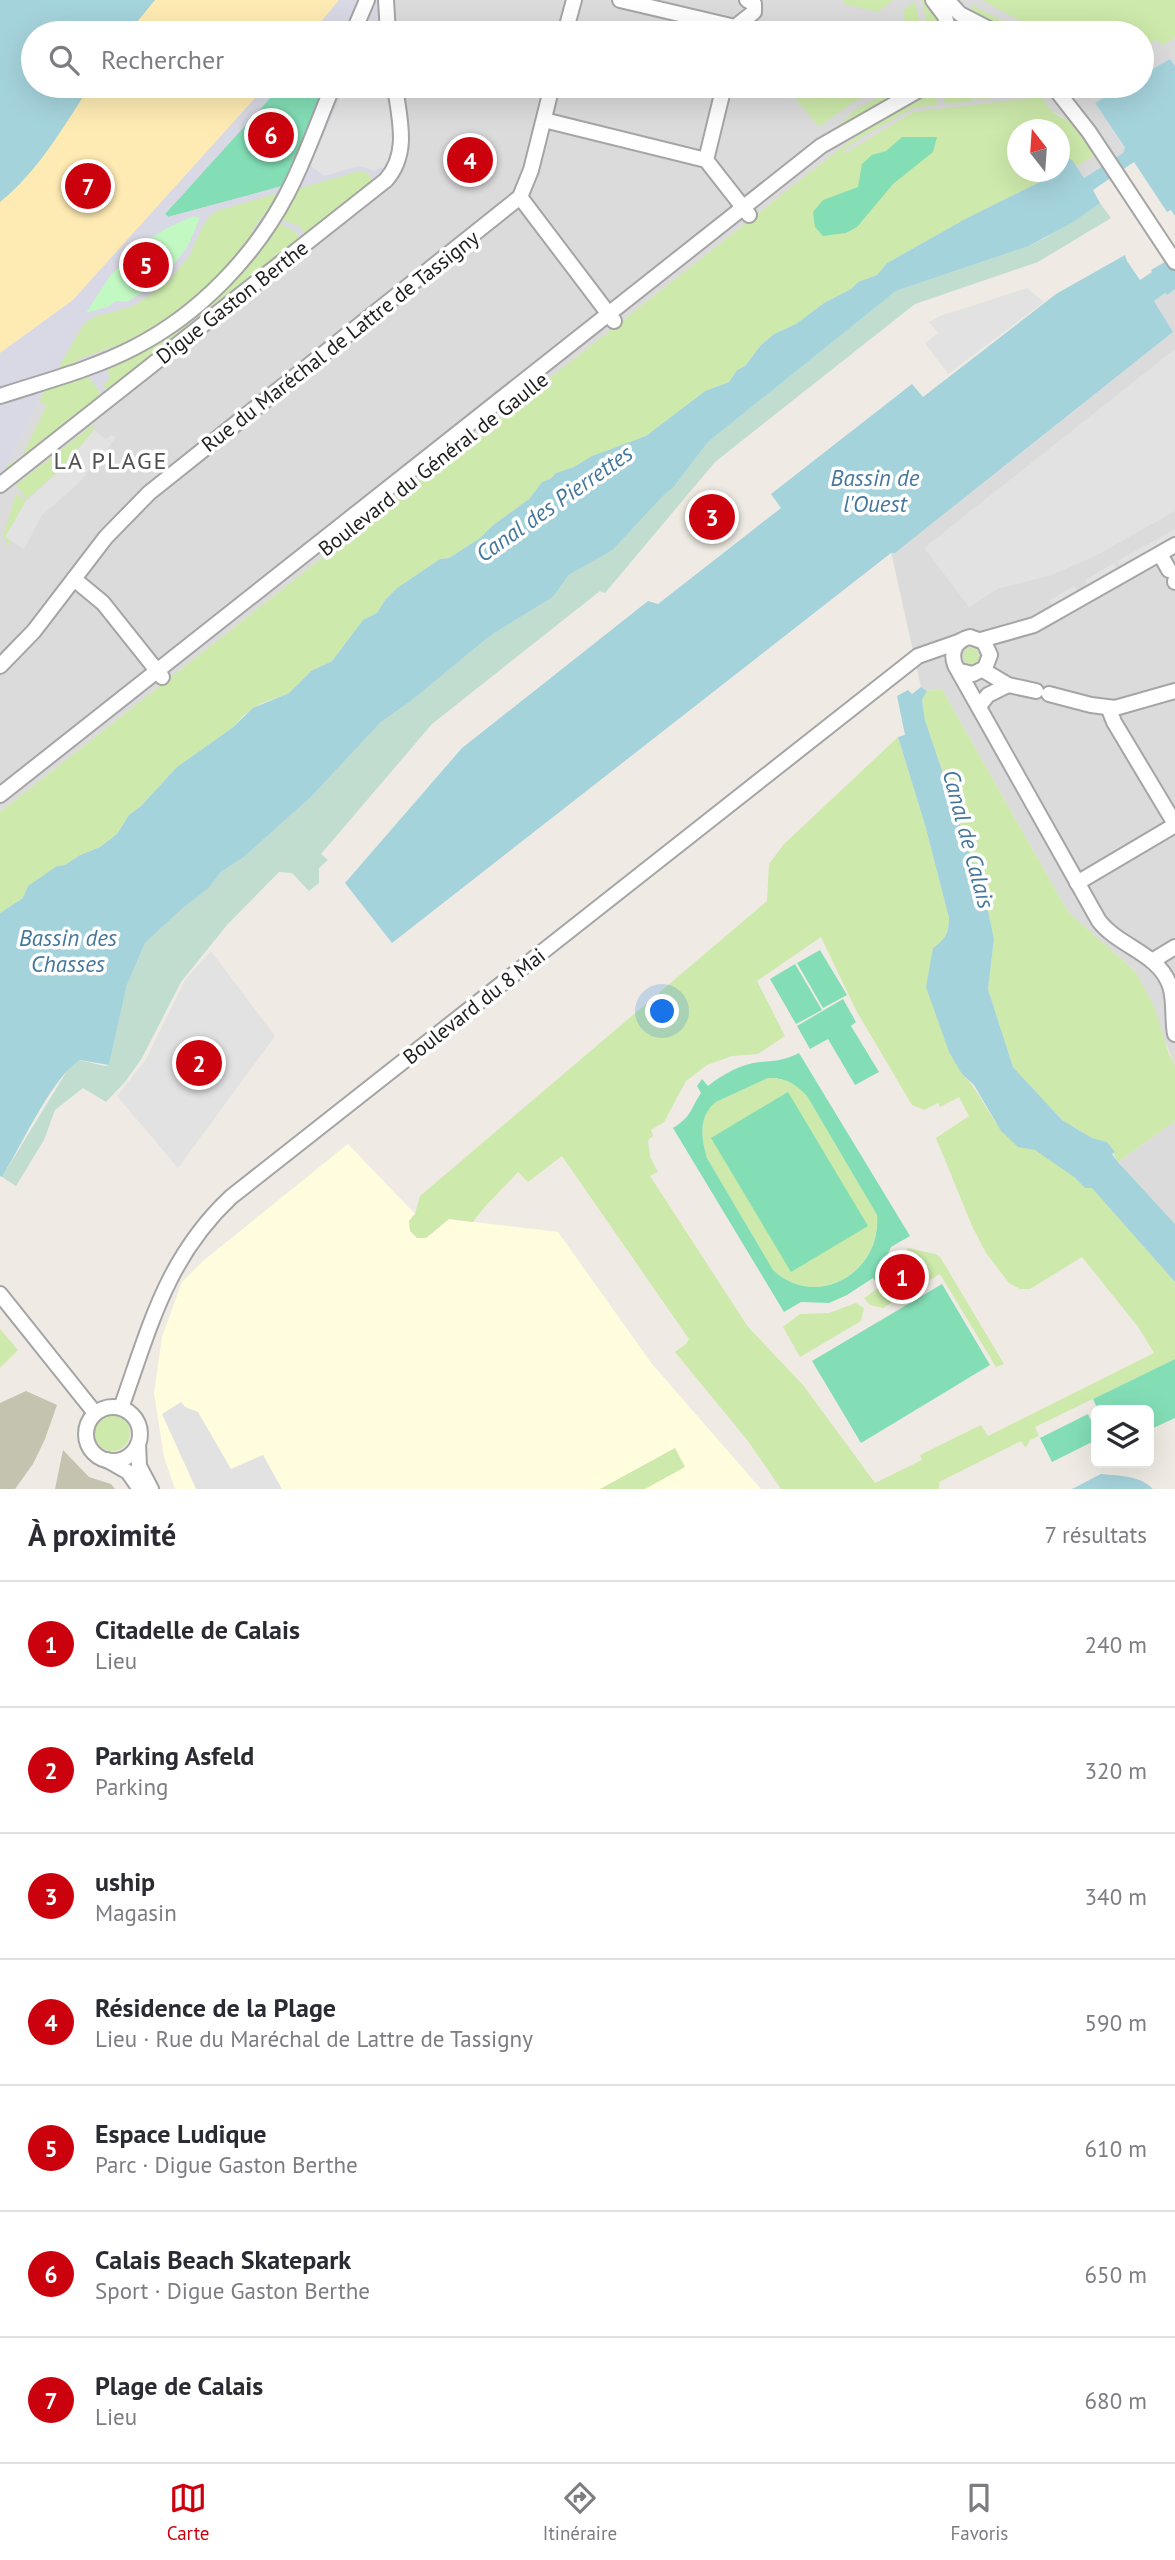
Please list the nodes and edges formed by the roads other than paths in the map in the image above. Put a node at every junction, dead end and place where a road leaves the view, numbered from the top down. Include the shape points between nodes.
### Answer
1 (367, 0) edge
2 (386, 0) edge
3 (574, 0) edge
4 (620, 0) edge
5 (747, 0) edge
6 (933, 0) edge
7 (947, 0) edge
8 (961, 13) junction
9 (358, 21) edge
10 (387, 21) edge
11 (568, 21) edge
12 (709, 21) edge
13 (743, 21) edge
14 (946, 21) edge
15 (950, 21) edge
16 (975, 21) edge
17 (328, 98) edge
18 (396, 98) edge
19 (549, 98) edge
20 (721, 98) edge
21 (905, 98) edge
22 (1062, 98) edge
23 (544, 120) junction
24 (706, 160) junction
25 (520, 197) junction
26 (746, 211) junction
27 (1175, 262) edge
28 (611, 317) junction
29 (0, 396) edge
30 (0, 485) edge
31 (1175, 545) edge
32 (1160, 554) junction
33 (1173, 578) edge
34 (74, 579) junction
35 (1034, 625) junction
36 (981, 640) junction
37 (961, 641) junction
38 (986, 664) junction
39 (0, 666) edge
40 (906, 667) junction
41 (957, 668) junction
42 (160, 674) junction
43 (1014, 686) junction
44 (1175, 691) edge
45 (980, 705) junction
46 (1109, 709) junction
47 (986, 721) junction
48 (0, 795) edge
49 (0, 805) edge
50 (1175, 825) edge
51 (1077, 883) junction
52 (1175, 947) edge
53 (1152, 961) junction
54 (1174, 994) edge
55 (1175, 1034) edge
56 (0, 1294) edge
57 (121, 1408) junction
58 (95, 1413) junction
59 (138, 1443) junction
60 (106, 1460) junction
61 (140, 1489) edge
62 (151, 1489) edge

1 - 9 street
2 - 10 street
3 - 11 street
4 - 12 street
5 - 13 street via 754,4 754,12
6 - 14 street
7 - 8 street
8 - 15 street
8 - 16 street
17 - 29 street, Digue Gaston Berthe via 281,205 245,257 215,289 173,324 136,346 87,368
18 - 30 street, Digue Gaston Berthe via 402,147 386,180
19 - 23 street
20 - 24 street
21 - 26 street, Boulevard du Général de Gaulle via 833,138
22 - 27 street via 1100,147
23 - 24 street
23 - 25 street
24 - 26 street
25 - 28 street
25 - 34 street, Rue du Maréchal de Lattre de Tassigny via 163,481 114,528
26 - 28 street, Boulevard du Général de Gaulle
28 - 42 street, Boulevard du Général de Gaulle
31 - 32 street
32 - 33 street
32 - 35 street
34 - 39 street, Rue du Maréchal de Lattre de Tassigny
34 - 42 street via 103,603
35 - 36 street
35 - 38 street
36 - 37 street
36 - 38 street via 987,647
37 - 40 street, Boulevard du 8 Mai via 923,653
37 - 41 street via 953,652
38 - 41 street via 969,674
38 - 43 street
38 - 45 street
40 - 41 street, Boulevard du 8 Mai via 930,657 945,659
40 - 57 street, Boulevard du 8 Mai via 223,1204 198,1231 167,1282
41 - 47 street
42 - 48 street, Boulevard du Général de Gaulle
42 - 49 street, Boulevard du Général de Gaulle
43 - 45 street via 988,695
43 - 46 street
44 - 46 street
45 - 47 street
46 - 50 street
47 - 51 street
50 - 51 street
51 - 53 street via 1105,928
52 - 53 street
53 - 54 street
54 - 55 street
56 - 58 street
57 - 58 street via 107,1407
57 - 59 street via 137,1422
58 - 60 street via 87,1425 86,1440 93,1452
59 - 60 street via 127,1457
59 - 62 street via 139,1466
60 - 61 street via 128,1472

